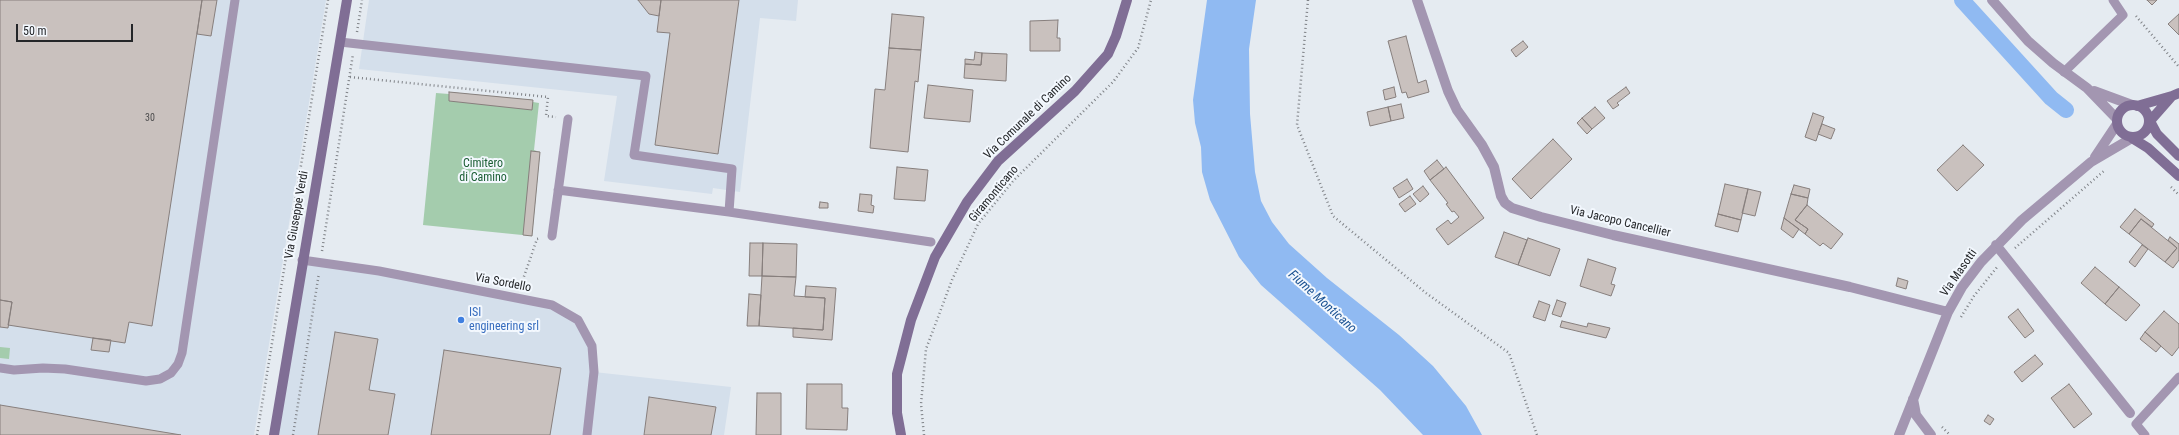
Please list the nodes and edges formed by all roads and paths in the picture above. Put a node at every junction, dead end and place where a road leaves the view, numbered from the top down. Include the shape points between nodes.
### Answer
1 (235, 0) edge
2 (328, 0) edge
3 (347, 0) edge
4 (362, 0) edge
5 (1127, 0) edge
6 (1151, 0) edge
7 (1308, 0) edge
8 (1417, 0) edge
9 (1992, 0) edge
10 (2113, 0) edge
11 (2133, 12) dead end
12 (340, 42) junction
13 (355, 44) junction
14 (2179, 67) edge
15 (2064, 72) junction
16 (350, 77) junction
17 (2087, 88) junction
18 (2176, 94) edge
19 (2134, 105) junction
20 (568, 119) joint
21 (2117, 121) junction
22 (2150, 121) junction
23 (2132, 138) junction
24 (2179, 156) edge
25 (2091, 162) junction
26 (2105, 169) dead end
27 (2179, 176) edge
28 (2170, 185) dead end
29 (558, 190) junction
30 (2179, 195) edge
31 (728, 212) junction
32 (552, 236) joint
33 (931, 242) dead end
34 (1996, 245) junction
35 (2005, 257) junction
36 (302, 260) junction
37 (320, 263) junction
38 (517, 298) junction
39 (1948, 312) junction
40 (1959, 322) dead end
41 (0, 368) edge
42 (2179, 377) edge
43 (1913, 398) junction
44 (2130, 413) dead end
45 (1940, 425) dead end
46 (257, 435) edge
47 (274, 435) edge
48 (293, 435) edge
49 (587, 435) edge
50 (901, 435) edge
51 (924, 435) edge
52 (1537, 435) edge
53 (1899, 435) edge
54 (1931, 435) edge
55 (1950, 435) edge
56 (2145, 435) edge

1 - 41 lane via 182,354 178,364 171,373 160,379 146,381 65,369
2 - 46 path
3 - 12 street, Via Giuseppe Verdi
4 - 13 path
5 - 50 street, Via Comunale di Camino via 1108,54 1075,91 998,161 967,202 935,257 910,320 897,374 897,413
6 - 51 path, Giramonticano via 1138,48 1113,82 1014,181 978,224 952,280 926,349 921,404
7 - 52 path via 1297,125 1333,216 1426,293 1509,352
8 - 39 street, Via Jacopo Cancellier via 1448,91 1457,110 1482,145 1494,167 1501,196 1512,208 1606,233 1850,287
9 - 15 street via 2028,41
10 - 15 lane via 2123,15
11 - 14 path
12 - 13 lane
12 - 36 street, Via Giuseppe Verdi
13 - 16 path
13 - 31 lane via 646,76 634,155 732,169
15 - 17 street
16 - 20 path via 548,97 546,116
16 - 37 path
17 - 19 street
17 - 21 street
18 - 19 street
18 - 22 street
19 - 21 street via 2122,109
19 - 22 street via 2146,111
20 - 29 lane
21 - 23 street via 2122,133
21 - 25 street, Via Masotti
22 - 23 street via 2147,131
22 - 24 street via 2157,134
23 - 25 street, Via Masotti
23 - 27 street via 2148,148
25 - 34 street, Via Masotti
26 - 35 path
28 - 30 path
29 - 31 lane
29 - 32 lane
31 - 33 lane
32 - 38 path via 537,239
34 - 35 street
34 - 39 street, Via Masotti via 1962,287
35 - 40 path via 1974,296
35 - 44 street
36 - 37 lane, Via Sordello
36 - 47 street, Via Giuseppe Verdi
37 - 38 lane, Via Sordello via 379,271
37 - 48 path
38 - 49 lane, Via Sordello via 552,305 578,320 592,346 594,372
39 - 43 street, Via Masotti
42 - 56 lane via 2136,424
43 - 53 street, Via Masotti
43 - 54 street via 1916,415
45 - 55 path

